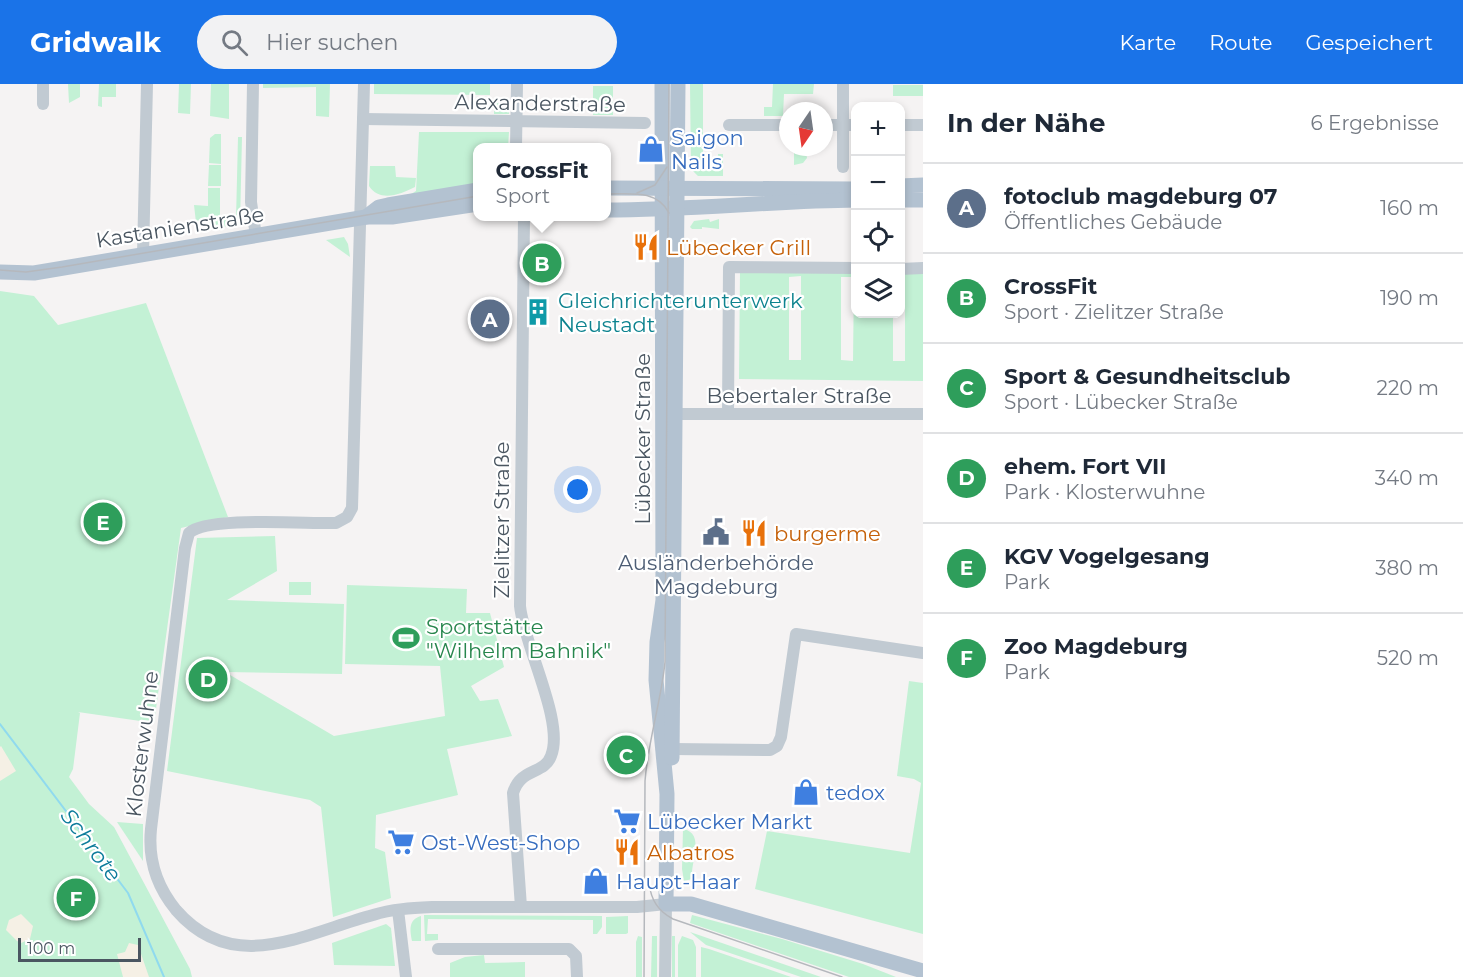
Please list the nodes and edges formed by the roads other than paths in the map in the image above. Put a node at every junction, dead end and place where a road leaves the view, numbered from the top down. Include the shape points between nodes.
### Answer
1 (44, 84) edge
2 (147, 84) edge
3 (253, 84) edge
4 (364, 84) edge
5 (517, 84) edge
6 (662, 84) edge
7 (678, 84) edge
8 (843, 84) edge
9 (43, 104) dead end
10 (363, 119) junction
11 (516, 122) junction
12 (645, 123) dead end
13 (729, 125) dead end
14 (779, 125) edge
15 (833, 125) edge
16 (842, 125) junction
17 (851, 125) edge
18 (905, 125) edge
19 (923, 125) edge
20 (516, 143) edge
21 (843, 167) dead end
22 (923, 185) edge
23 (905, 186) edge
24 (611, 188) edge
25 (671, 188) junction
26 (851, 189) edge
27 (473, 191) edge
28 (851, 200) edge
29 (905, 200) edge
30 (923, 200) edge
31 (473, 205) edge
32 (611, 210) edge
33 (671, 210) junction
34 (363, 217) junction
35 (524, 221) edge
36 (256, 236) junction
37 (143, 255) junction
38 (851, 268) edge
39 (923, 268) edge
40 (905, 269) edge
41 (0, 272) edge
42 (728, 413) junction
43 (674, 414) junction
44 (923, 414) edge
45 (923, 653) edge
46 (672, 749) junction
47 (668, 794) junction
48 (666, 904) junction
49 (521, 907) junction
50 (398, 910) junction
51 (438, 949) dead end
52 (903, 967) junction
53 (923, 971) edge
54 (406, 977) edge
55 (577, 977) edge
56 (664, 977) edge
57 (921, 977) edge

1 - 9 street
2 - 37 street
3 - 36 street via 251,202
4 - 10 street
5 - 11 street
6 - 25 main road, Lübecker Straße
7 - 25 main road, Lübecker Straße
8 - 16 street
10 - 11 street, Alexanderstraße
10 - 34 street
11 - 12 street, Alexanderstraße
11 - 20 street
13 - 14 street
15 - 16 street
16 - 17 street
16 - 21 street
18 - 19 street
22 - 23 main road
24 - 25 main road
25 - 26 main road
25 - 33 main road, Lübecker Straße
27 - 34 main road, Kastanienstraße via 379,207
28 - 33 main road
29 - 30 main road
31 - 34 main road, Kastanienstraße via 392,217
32 - 33 main road
33 - 43 main road, Lübecker Straße
33 - 47 main road, Lübecker Straße via 663,591 656,680
34 - 36 main road, Kastanienstraße
34 - 50 street, Klosterwuhne via 351,511 336,523 225,523 189,533 150,845 158,880 173,906 201,932 226,943 272,946
35 - 49 street, Zielitzer Straße via 520,606 550,712 553,752 549,761 522,777 513,793
36 - 37 main road, Kastanienstraße
37 - 41 main road, Kastanienstraße via 34,273
38 - 42 street via 729,267
39 - 40 street
42 - 43 street, Bebertaler Straße
42 - 44 street, Bebertaler Straße
43 - 46 main road, Lübecker Straße
45 - 46 street via 796,634 777,746 770,750
46 - 47 main road, Lübecker Straße
47 - 48 main road, Lübecker Straße
48 - 49 street, Klosterwuhne
48 - 52 main road via 691,904
48 - 56 street
49 - 50 street, Klosterwuhne
50 - 54 street
51 - 55 street via 570,949 576,956
52 - 53 main road
52 - 57 main road

